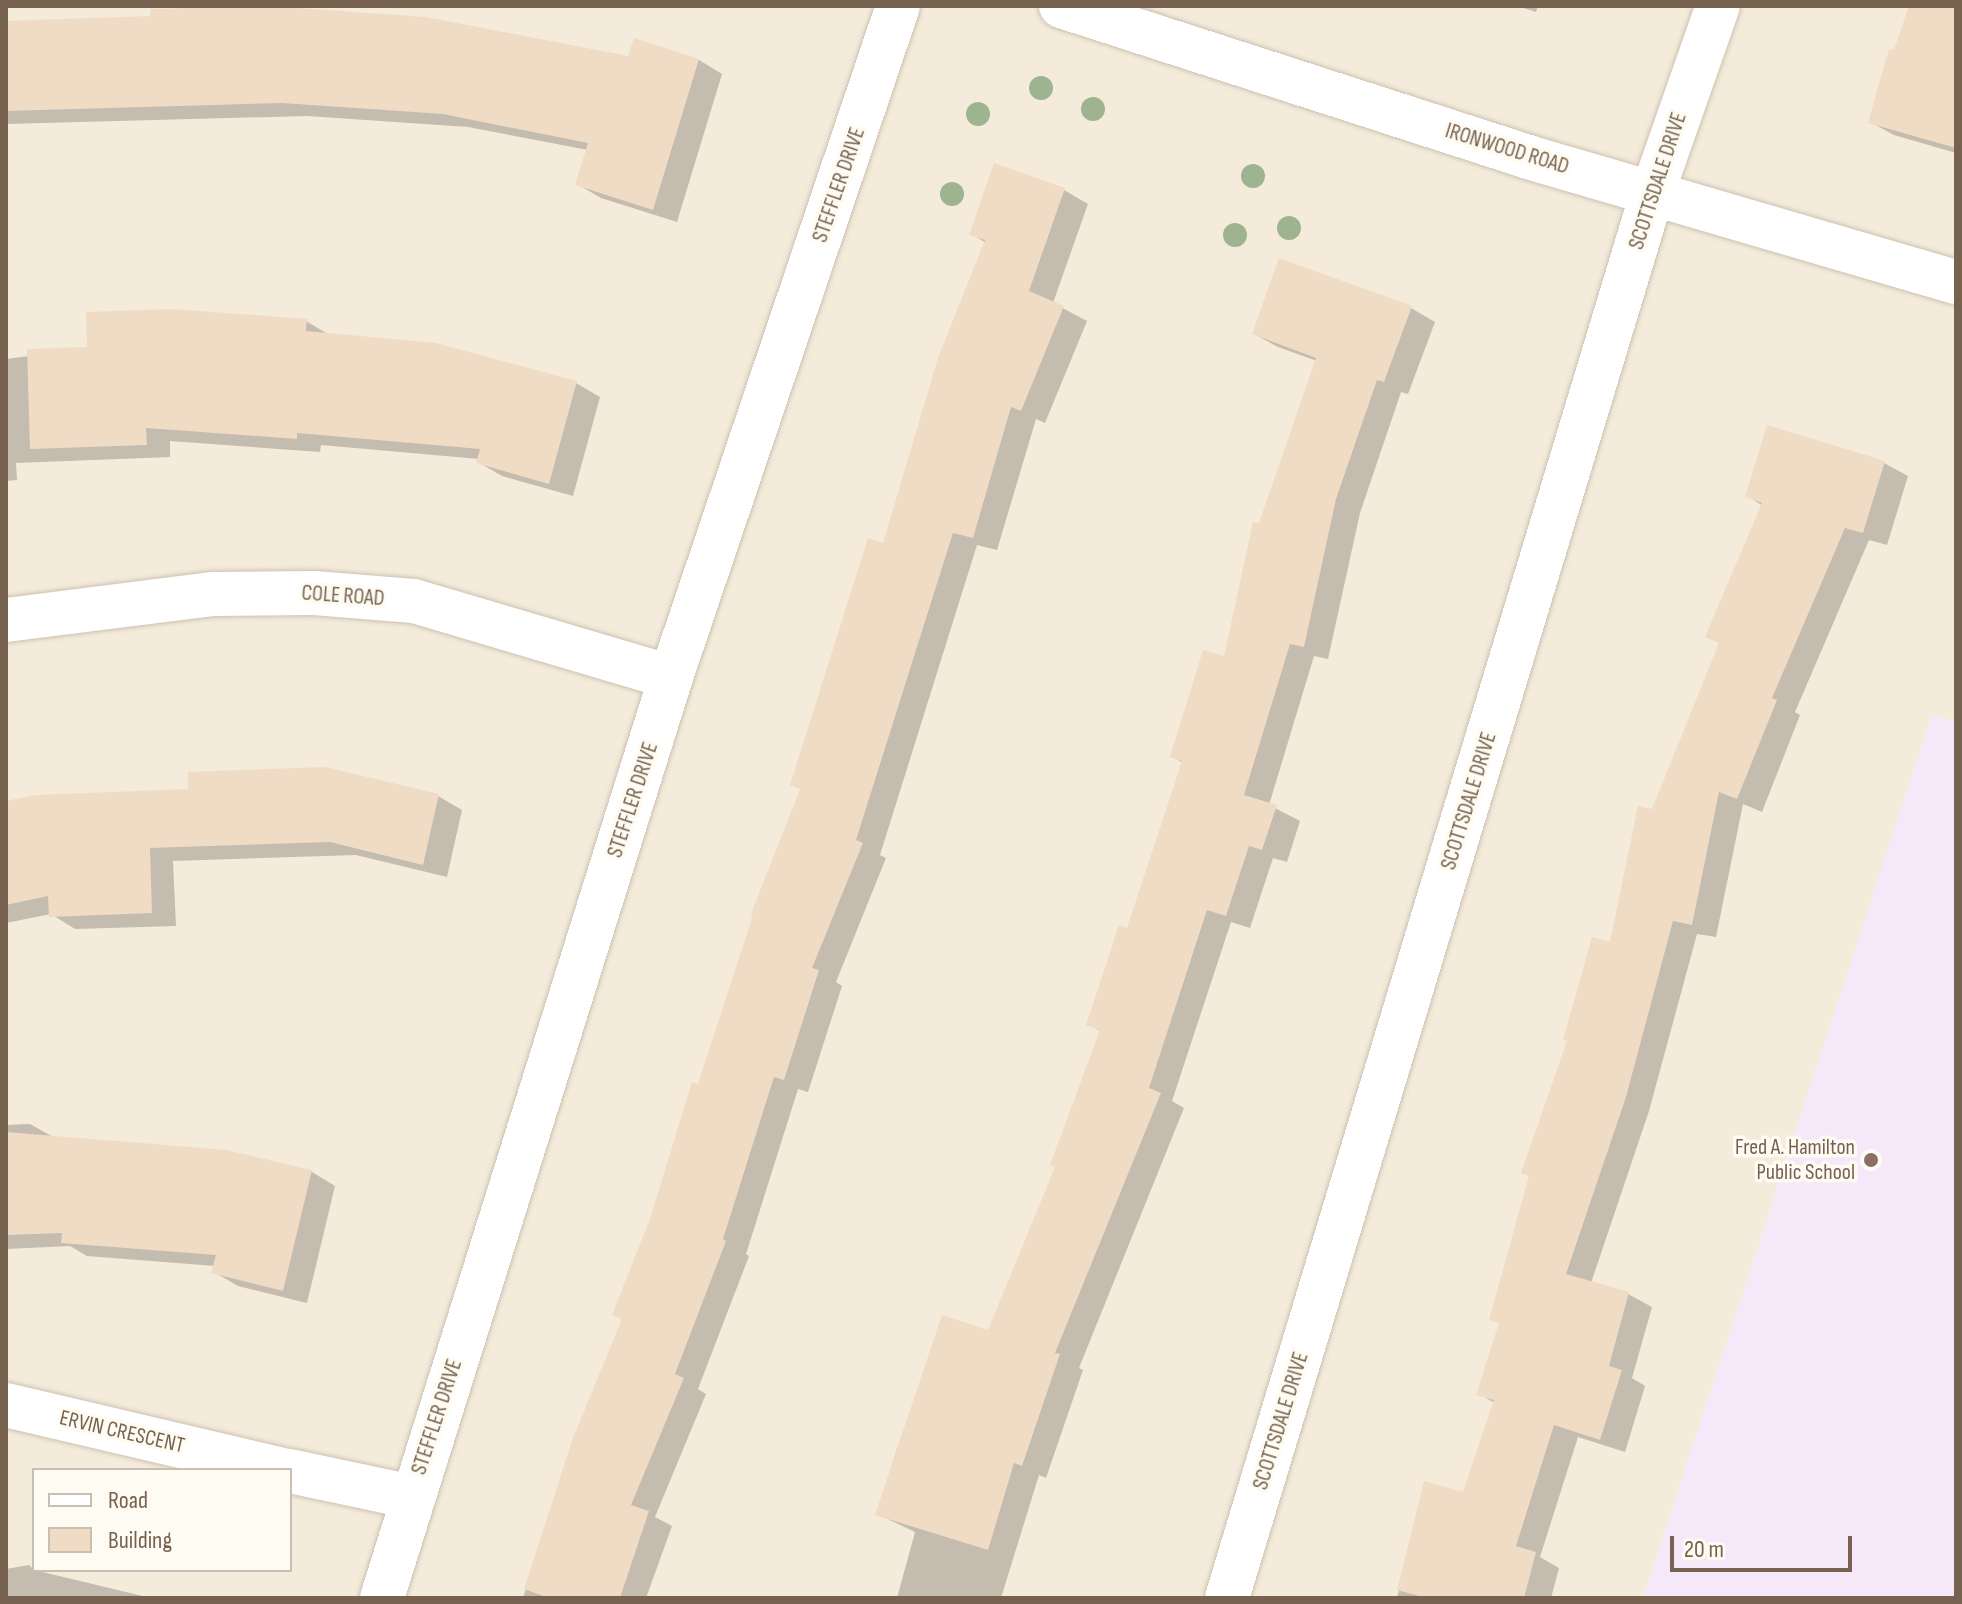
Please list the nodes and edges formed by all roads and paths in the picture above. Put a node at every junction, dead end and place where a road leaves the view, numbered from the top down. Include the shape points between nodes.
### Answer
1 (898, 6) edge
2 (1061, 6) edge
3 (1718, 6) edge
4 (1652, 194) junction
5 (1956, 282) edge
6 (6, 620) edge
7 (671, 677) junction
8 (6, 1405) edge
9 (274, 1468) edge
10 (292, 1472) edge
11 (412, 1497) junction
12 (382, 1598) edge
13 (1227, 1598) edge

1 - 7 street, STEFFLER DRIVE
2 - 4 street, IRONWOOD ROAD
3 - 4 street, SCOTTSDALE DRIVE
4 - 5 street, IRONWOOD ROAD
4 - 13 street, SCOTTSDALE DRIVE
6 - 7 street, COLE ROAD via 213,594 314,593 414,601
7 - 11 street, STEFFLER DRIVE
8 - 9 street, ERVIN CRESCENT
10 - 11 street, ERVIN CRESCENT
11 - 12 street, STEFFLER DRIVE

